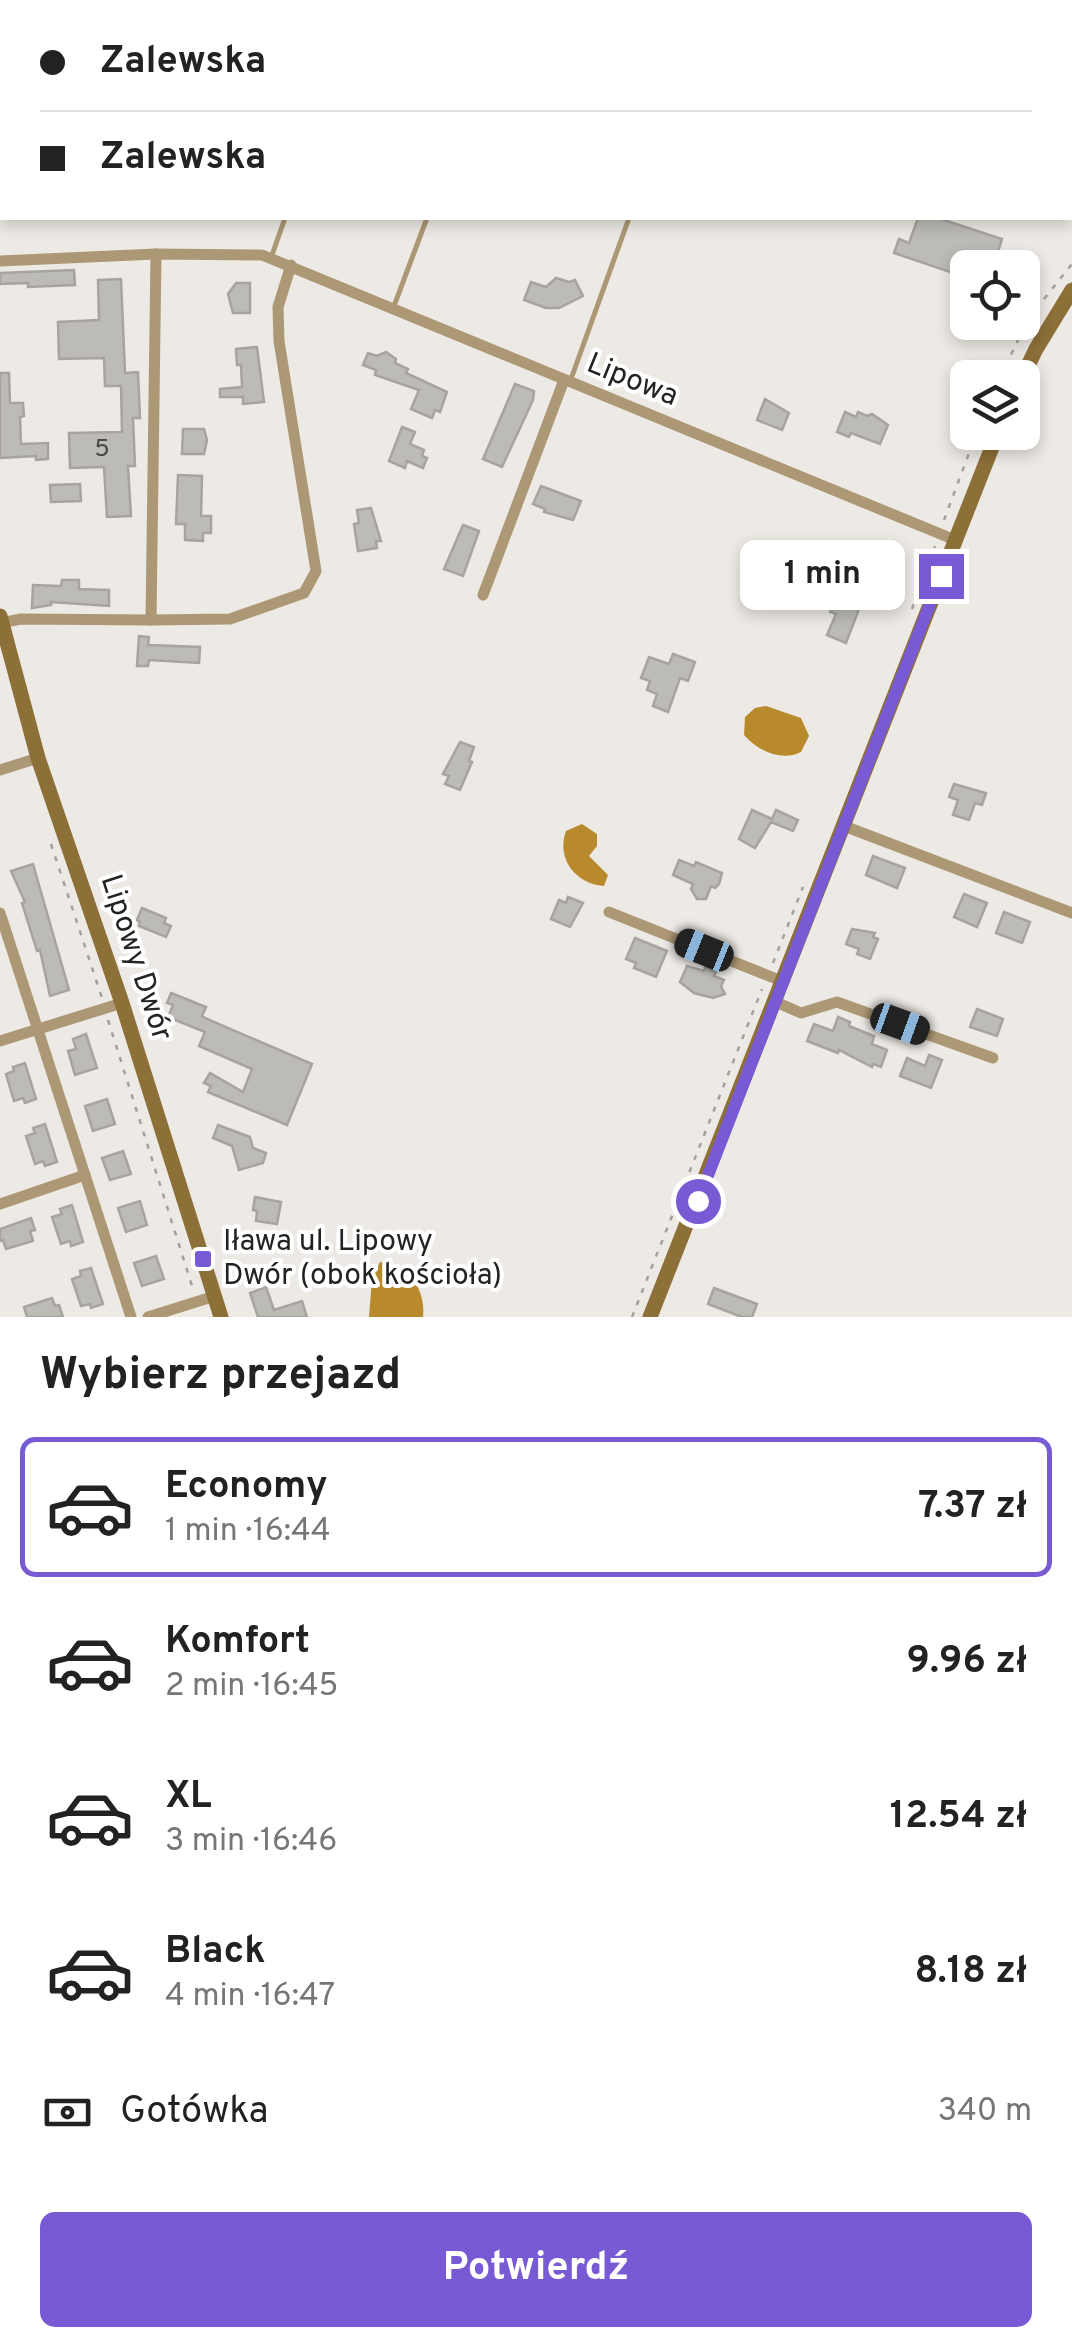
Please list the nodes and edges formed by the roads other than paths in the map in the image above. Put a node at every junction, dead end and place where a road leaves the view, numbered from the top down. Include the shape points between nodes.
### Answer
1 (284, 220) edge
2 (426, 220) edge
3 (629, 220) edge
4 (156, 254) junction
5 (271, 258) junction
6 (0, 261) edge
7 (292, 265) junction
8 (1072, 290) edge
9 (394, 308) junction
10 (1031, 360) edge
11 (567, 381) junction
12 (991, 450) edge
13 (955, 540) junction
14 (483, 595) dead end
15 (151, 620) junction
16 (1, 621) edge
17 (38, 758) junction
18 (0, 770) edge
19 (844, 826) junction
20 (609, 912) dead end
21 (1072, 912) edge
22 (0, 914) edge
23 (776, 979) junction
24 (776, 1002) junction
25 (122, 1003) junction
26 (37, 1029) junction
27 (0, 1042) edge
28 (993, 1058) dead end
29 (85, 1175) junction
30 (0, 1204) edge
31 (215, 1296) junction
32 (131, 1317) edge
33 (148, 1317) edge
34 (221, 1317) edge
35 (650, 1317) edge

1 - 5 lane
2 - 9 lane
3 - 11 lane
4 - 5 street, Lipowa
4 - 6 street
4 - 15 street
5 - 7 street, Lipowa
7 - 9 street, Lipowa
7 - 15 street via 278,307 279,341 316,571 304,593 230,619
8 - 10 street
9 - 11 street, Lipowa
11 - 13 street, Lipowa
11 - 14 street
12 - 13 street
13 - 19 street
15 - 16 street
16 - 17 street, Lipowy Dwór
17 - 18 street
17 - 25 street, Lipowy Dwór
19 - 21 street
19 - 23 street
20 - 23 street
22 - 26 street
23 - 24 street
24 - 28 street via 802,1014 837,1002
24 - 35 street
25 - 26 street
25 - 31 street, Lipowy Dwór
26 - 27 street
26 - 29 street
29 - 30 street
29 - 32 street
31 - 33 street
31 - 34 street, Lipowy Dwór

